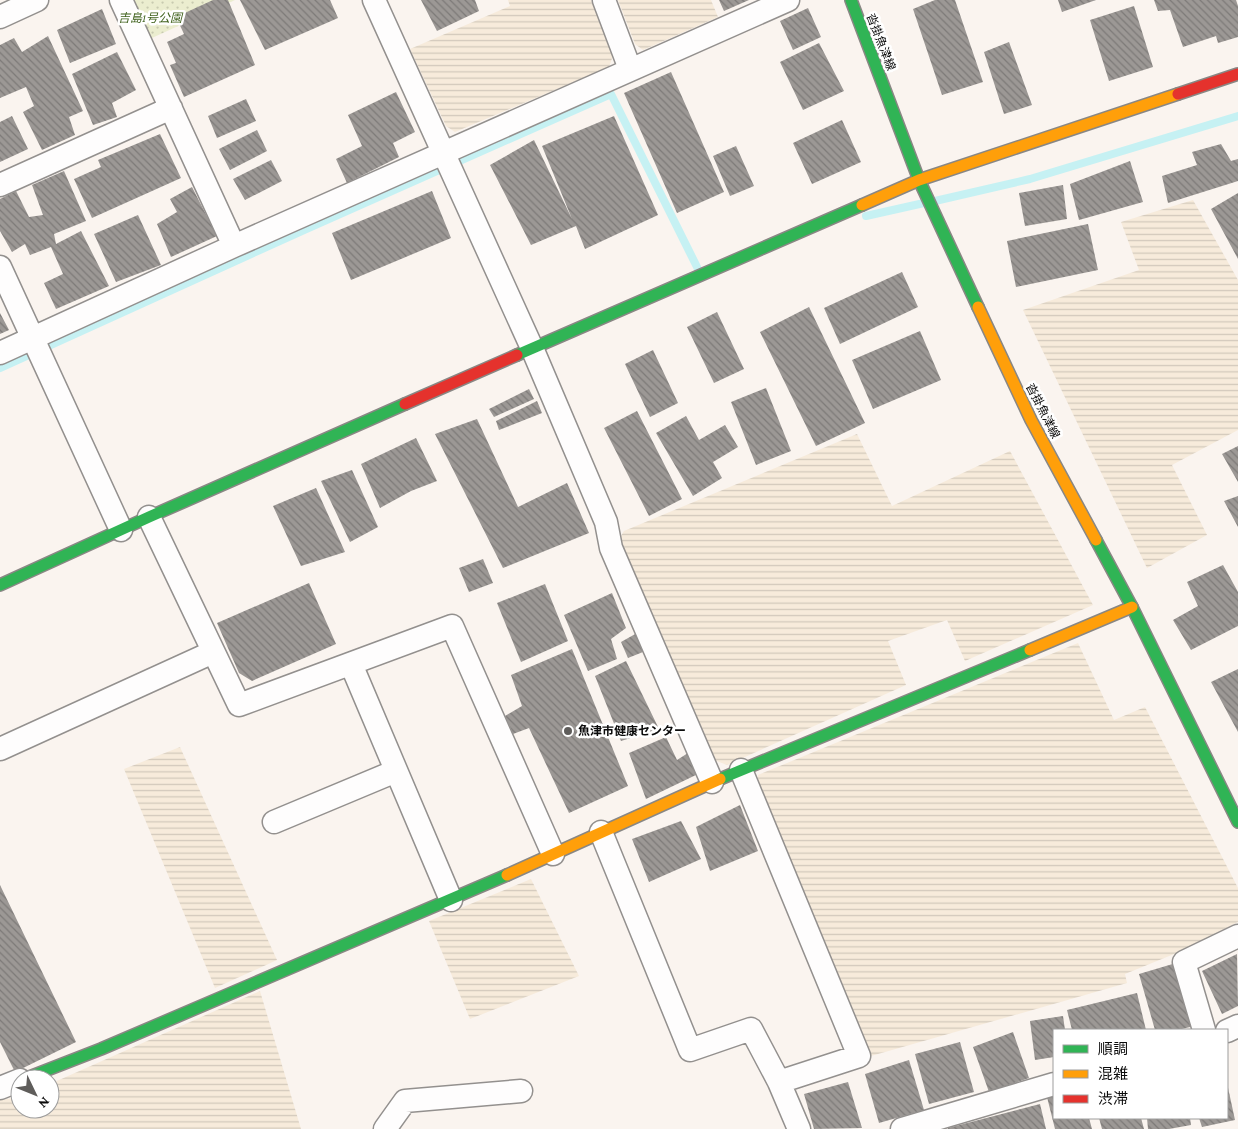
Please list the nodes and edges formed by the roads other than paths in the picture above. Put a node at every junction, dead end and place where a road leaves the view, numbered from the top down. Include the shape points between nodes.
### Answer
1 (37, 0) edge
2 (121, 0) edge
3 (374, 0) edge
4 (604, 0) edge
5 (788, 0) edge
6 (851, 0) edge
7 (0, 17) edge
8 (630, 69) junction
9 (1237, 78) edge
10 (171, 108) junction
11 (443, 154) junction
12 (919, 180) junction
13 (0, 185) edge
14 (234, 246) junction
15 (0, 267) edge
16 (33, 339) junction
17 (532, 348) junction
18 (0, 353) edge
19 (149, 517) junction
20 (121, 530) junction
21 (0, 585) edge
22 (1132, 607) junction
23 (214, 652) junction
24 (351, 664) junction
25 (0, 749) edge
26 (741, 770) junction
27 (396, 771) junction
28 (712, 782) junction
29 (274, 822) dead end
30 (1238, 822) edge
31 (601, 832) junction
32 (553, 854) junction
33 (451, 900) junction
34 (1238, 936) edge
35 (1204, 1029) edge
36 (49, 1069) edge
37 (779, 1082) junction
38 (1053, 1084) edge
39 (521, 1091) dead end
40 (385, 1129) edge
41 (799, 1129) edge
42 (902, 1129) edge

1 - 7 street
2 - 10 street
3 - 11 street
4 - 8 street
5 - 8 street
6 - 12 street, 沓掛魚津線
8 - 11 street
9 - 12 street
10 - 13 street
10 - 14 street
11 - 14 street
11 - 17 street
12 - 17 street
12 - 22 street, 沓掛魚津線 via 1031,420
14 - 16 street
15 - 16 street
16 - 18 street
16 - 20 street
17 - 19 street
17 - 28 street via 606,522 610,548
19 - 20 street
19 - 23 street
20 - 21 street
22 - 26 street
22 - 30 street, 沓掛魚津線
23 - 24 street via 239,705
23 - 25 street
24 - 27 street
24 - 32 street via 452,626
26 - 28 street
26 - 37 street via 860,1056
27 - 29 street
27 - 33 street
28 - 31 street
31 - 32 street
31 - 37 street via 690,1050 750,1029
32 - 33 street
33 - 36 street
34 - 35 street via 1184,962
37 - 41 street
38 - 42 street
39 - 40 street via 406,1100

